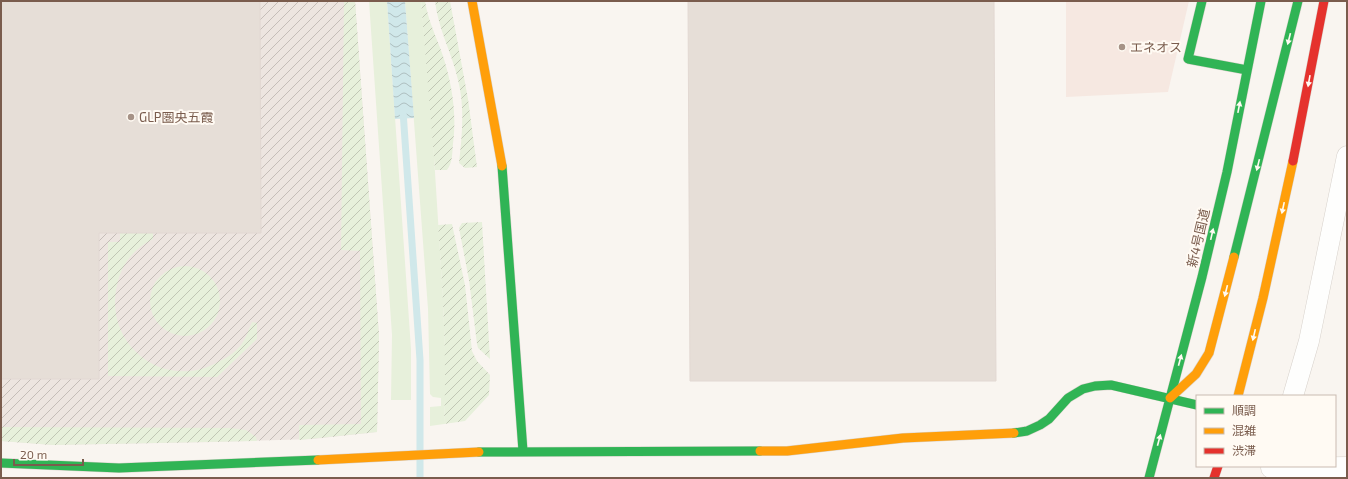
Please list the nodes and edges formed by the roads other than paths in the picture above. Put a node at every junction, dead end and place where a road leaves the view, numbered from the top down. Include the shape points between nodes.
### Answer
1 (472, 1) edge
2 (1202, 1) edge
3 (1261, 1) edge
4 (1298, 1) edge
5 (1324, 1) edge
6 (1247, 70) junction
7 (1347, 156) edge
8 (1238, 395) edge
9 (1293, 395) edge
10 (1170, 398) junction
11 (1196, 405) edge
12 (523, 451) junction
13 (1, 463) edge
14 (1218, 467) edge
15 (1347, 467) edge
16 (1270, 471) edge
17 (1149, 478) edge
18 (1214, 478) edge

1 - 12 main road via 503,174
2 - 6 main road via 1188,59
3 - 6 main road, 新4号国道
4 -> 10 main road via 1213,344 1199,373
5 -> 8 main road via 1300,129 1250,356
10 -> 6 main road, 新4号国道 via 1227,172
7 - 9 street via 1309,341
10 - 11 main road
10 - 12 main road via 1111,385 1095,386 1083,389 1068,398 1040,425 1027,431 1010,434 896,438 787,451
17 -> 10 main road, 新4号国道
12 - 13 main road via 149,468
14 - 18 main road
15 - 16 street

